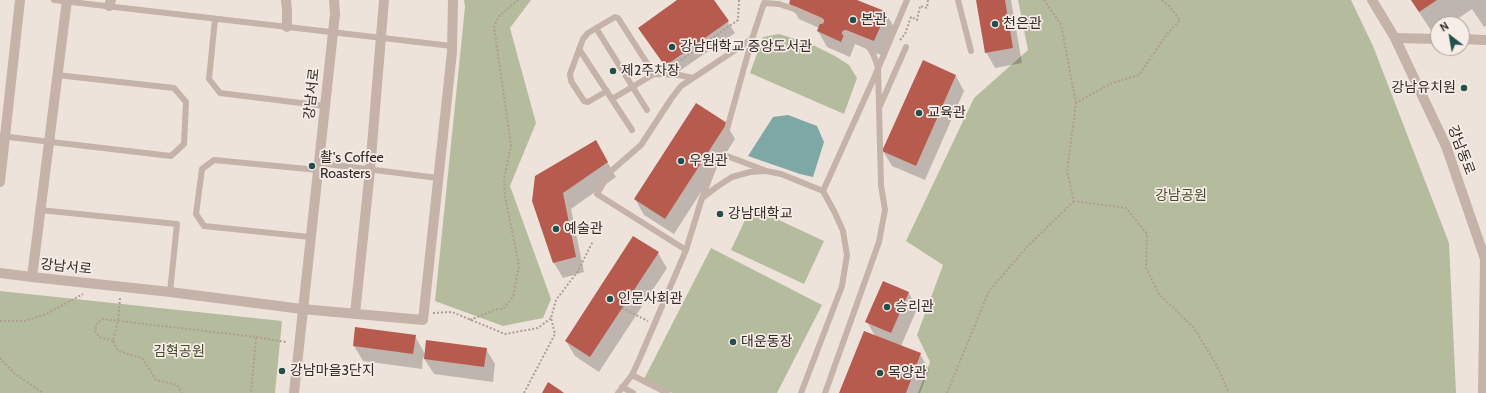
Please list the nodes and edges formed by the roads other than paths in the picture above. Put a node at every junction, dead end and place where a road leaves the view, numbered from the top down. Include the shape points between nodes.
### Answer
1 (20, 0) edge
2 (54, 0) edge
3 (286, 0) edge
4 (334, 0) edge
5 (384, 0) edge
6 (453, 0) edge
7 (958, 0) edge
8 (1372, 0) edge
9 (67, 1) edge
10 (905, 1) edge
11 (110, 3) edge
12 (215, 19) junction
13 (821, 21) dead end
14 (287, 27) junction
15 (596, 28) junction
16 (333, 32) junction
17 (845, 33) dead end
18 (381, 38) junction
19 (1395, 38) junction
20 (752, 39) junction
21 (1430, 39) edge
22 (1470, 39) edge
23 (1486, 40) edge
24 (452, 46) junction
25 (906, 47) dead end
26 (579, 49) junction
27 (971, 52) dead end
28 (878, 68) junction
29 (657, 74) junction
30 (57, 75) junction
31 (693, 78) junction
32 (633, 86) junction
33 (607, 91) junction
34 (612, 99) junction
35 (325, 106) junction
36 (879, 108) junction
37 (647, 110) dead end
38 (632, 130) dead end
39 (3, 136) edge
40 (49, 142) junction
41 (719, 153) junction
42 (319, 167) junction
43 (370, 170) junction
44 (766, 171) junction
45 (438, 178) junction
46 (0, 182) edge
47 (823, 191) junction
48 (702, 198) junction
49 (40, 210) junction
50 (310, 237) junction
51 (686, 250) junction
52 (1486, 259) edge
53 (0, 273) edge
54 (32, 277) junction
55 (170, 292) junction
56 (302, 310) junction
57 (355, 314) junction
58 (632, 375) junction
59 (622, 387) junction
60 (294, 393) edge
61 (618, 393) edge
62 (633, 393) edge
63 (667, 393) edge
64 (802, 393) edge
65 (825, 393) edge
66 (1483, 393) edge

1 - 39 street
2 - 9 lane
3 - 14 street
4 - 16 street, 강남서로 via 336,14
5 - 18 street
6 - 24 street
7 - 27 lane
8 - 19 street, 강남동로
9 - 11 lane
9 - 30 street, 강남서로
10 - 28 lane
11 - 12 lane
12 - 14 lane
12 - 35 lane via 209,79 220,93
13 - 20 lane via 794,9 764,3
14 - 16 lane
15 - 26 lane via 583,39
15 - 29 lane via 612,18 618,18
15 - 32 lane
16 - 18 lane
16 - 35 street, 강남서로
17 - 28 lane via 867,44 874,54
18 - 24 lane
18 - 43 street
19 - 21 street
19 - 52 street, 강남동로 via 1446,146
20 - 31 lane
20 - 41 lane
22 - 23 street
24 - 45 street
25 - 36 lane
26 - 33 lane
26 - 33 lane via 570,74 575,88 584,101 588,102
28 - 36 lane
28 - 47 lane
29 - 31 lane
29 - 32 lane
30 - 40 street, 강남서로
30 - 40 lane via 174,88 186,102 184,144 171,156
31 - 51 lane via 681,86 671,98 641,145 610,172 597,194
32 - 34 lane
32 - 37 lane
33 - 34 lane
34 - 38 lane
35 - 42 street, 강남서로
36 - 65 lane via 881,185 885,210 879,242
39 - 40 lane
39 - 46 street
40 - 49 street, 강남서로
41 - 44 lane
41 - 48 lane
42 - 43 lane
42 - 50 street, 강남서로
42 - 50 lane via 214,160 202,169 196,214 204,226
43 - 45 lane
43 - 57 street
44 - 47 lane via 781,174
44 - 48 lane via 732,177
45 - 57 street via 423,320
47 - 64 lane via 843,231 847,256 842,286
48 - 51 lane
49 - 54 street, 강남서로
49 - 55 lane via 177,224
50 - 56 street, 강남서로
51 - 58 lane
52 - 66 street, 강남동로
53 - 54 street
54 - 55 street, 강남서로
55 - 56 street, 강남서로
56 - 57 street
56 - 60 street, 강남서로
58 - 59 lane
58 - 63 lane
59 - 61 lane
59 - 62 lane

